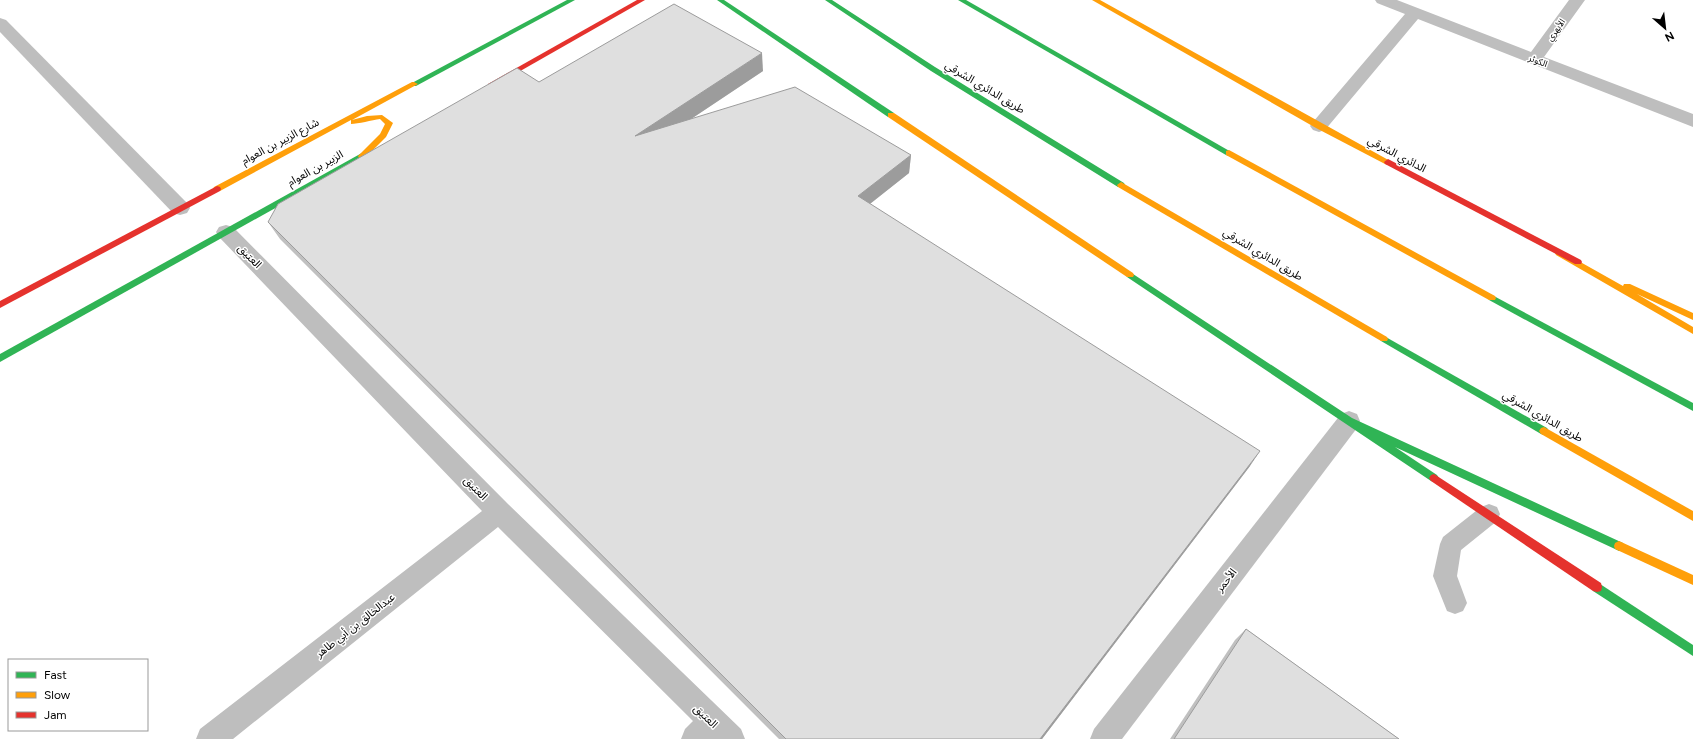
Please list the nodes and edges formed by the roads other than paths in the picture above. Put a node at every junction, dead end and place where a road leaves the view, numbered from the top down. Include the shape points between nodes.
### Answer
1 (570, 0) edge
2 (642, 0) edge
3 (719, 0) edge
4 (828, 0) edge
5 (960, 0) edge
6 (1095, 0) edge
7 (1383, 0) edge
8 (1577, 0) edge
9 (1416, 13) junction
10 (2, 29) edge
11 (1534, 59) junction
12 (485, 88) edge
13 (1693, 122) edge
14 (1318, 126) junction
15 (323, 131) junction
16 (389, 141) edge
17 (362, 156) junction
18 (180, 208) junction
19 (226, 232) junction
20 (1559, 253) junction
21 (0, 305) edge
22 (1693, 317) edge
23 (1693, 331) edge
24 (0, 358) edge
25 (1693, 407) edge
26 (1349, 421) junction
27 (499, 512) junction
28 (1489, 514) junction
29 (1693, 516) edge
30 (1693, 580) edge
31 (1455, 603) dead end
32 (1693, 651) edge
33 (712, 733) edge
34 (210, 739) edge
35 (1104, 739) edge

1 - 15 main road, شارع الزبير بن العوام
2 - 12 main road
3 - 26 main road
4 - 29 main road, طريق الدائري الشرقي via 926,65 1257,266
5 - 25 main road via 1295,191
6 - 14 main road, الدائري الشرقي
7 - 9 street, الكوثر
8 - 11 street, الأبهري
9 - 11 street, الكوثر
9 - 14 street
10 - 18 street
11 - 13 street, الكوثر
14 - 20 main road, الدائري الشرقي
15 - 17 main road via 367,118 382,117 389,124 383,135
15 - 18 main road, شارع الزبير بن العوام
16 - 17 main road, الزبير بن العوام
17 - 19 main road, الزبير بن العوام
18 - 21 main road, شارع الزبير بن العوام
19 - 24 main road, الزبير بن العوام
19 - 27 street, العتيق
20 - 22 main road, الدائري الشرقي
20 - 23 main road
26 - 28 main road
26 - 30 main road
26 - 35 street, الأحمر
27 - 33 street, العتيق
27 - 34 street, عبدالخالق بن أبي طاهر
28 - 31 lane via 1451,544 1445,576
28 - 32 main road

